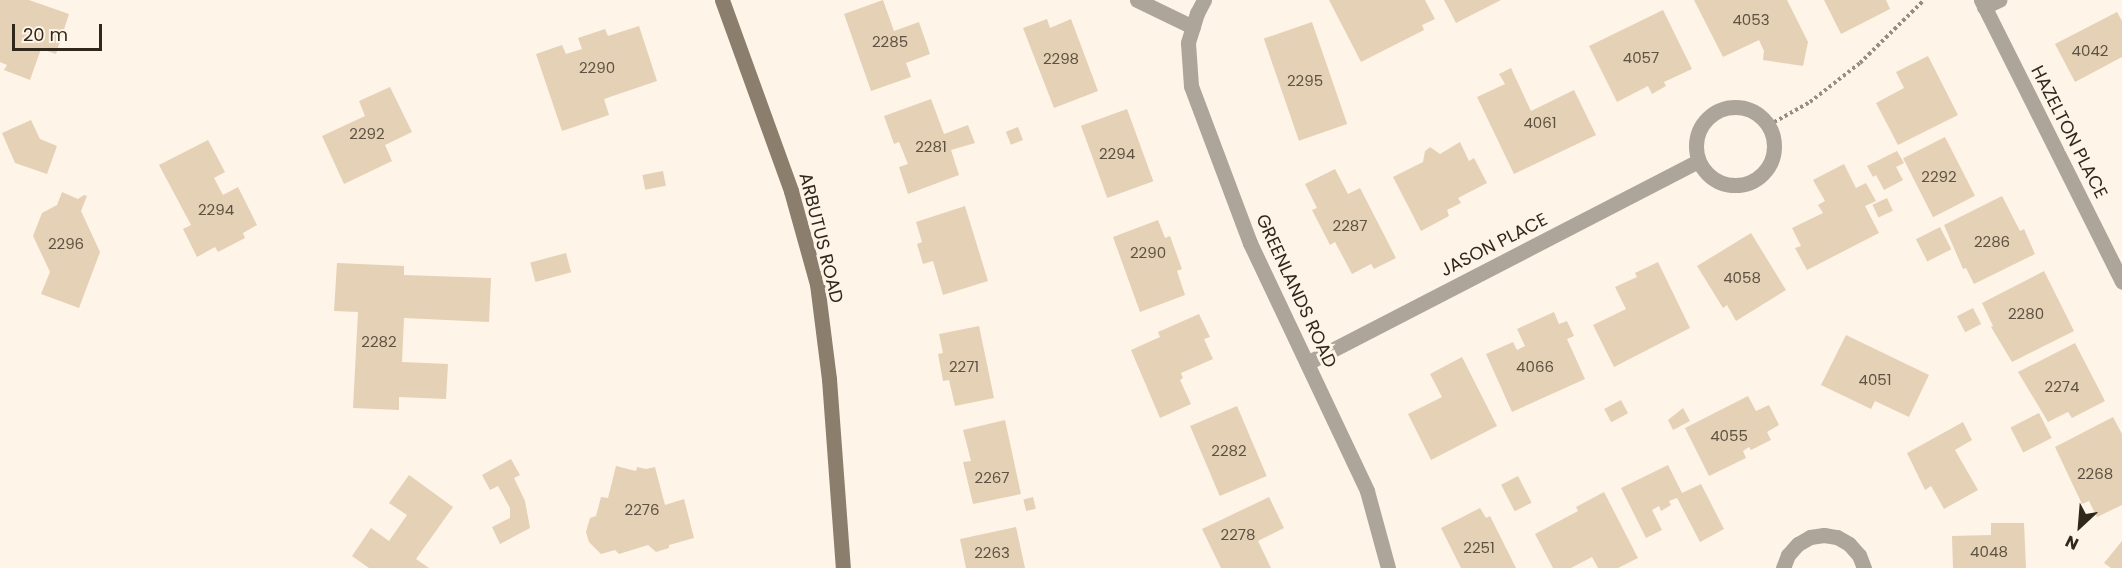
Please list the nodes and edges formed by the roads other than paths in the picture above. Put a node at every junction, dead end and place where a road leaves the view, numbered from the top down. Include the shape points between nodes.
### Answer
1 (722, 0) edge
2 (1137, 0) edge
3 (1204, 0) edge
4 (1999, 0) edge
5 (1983, 4) edge
6 (1193, 27) junction
7 (1698, 161) junction
8 (2122, 282) edge
9 (1307, 363) junction
10 (843, 568) edge
11 (1388, 568) edge
12 (1783, 568) edge
13 (1864, 568) edge

1 - 10 main road, ARBUTUS ROAD via 791,191 817,284 830,379
2 - 6 street
3 - 6 street, GREENLANDS ROAD
4 - 5 street
5 - 8 street, HAZELTON PLACE
6 - 9 street, GREENLANDS ROAD via 1188,43 1191,86 1250,243
7 - 7 street via 1697,135 1702,123 1717,111 1736,106 1749,109 1769,125 1774,144 1771,163 1753,181 1728,185 1705,172
7 - 9 street, JASON PLACE
9 - 11 street, GREENLANDS ROAD via 1367,491
12 - 13 street via 1797,544 1824,535 1849,544

